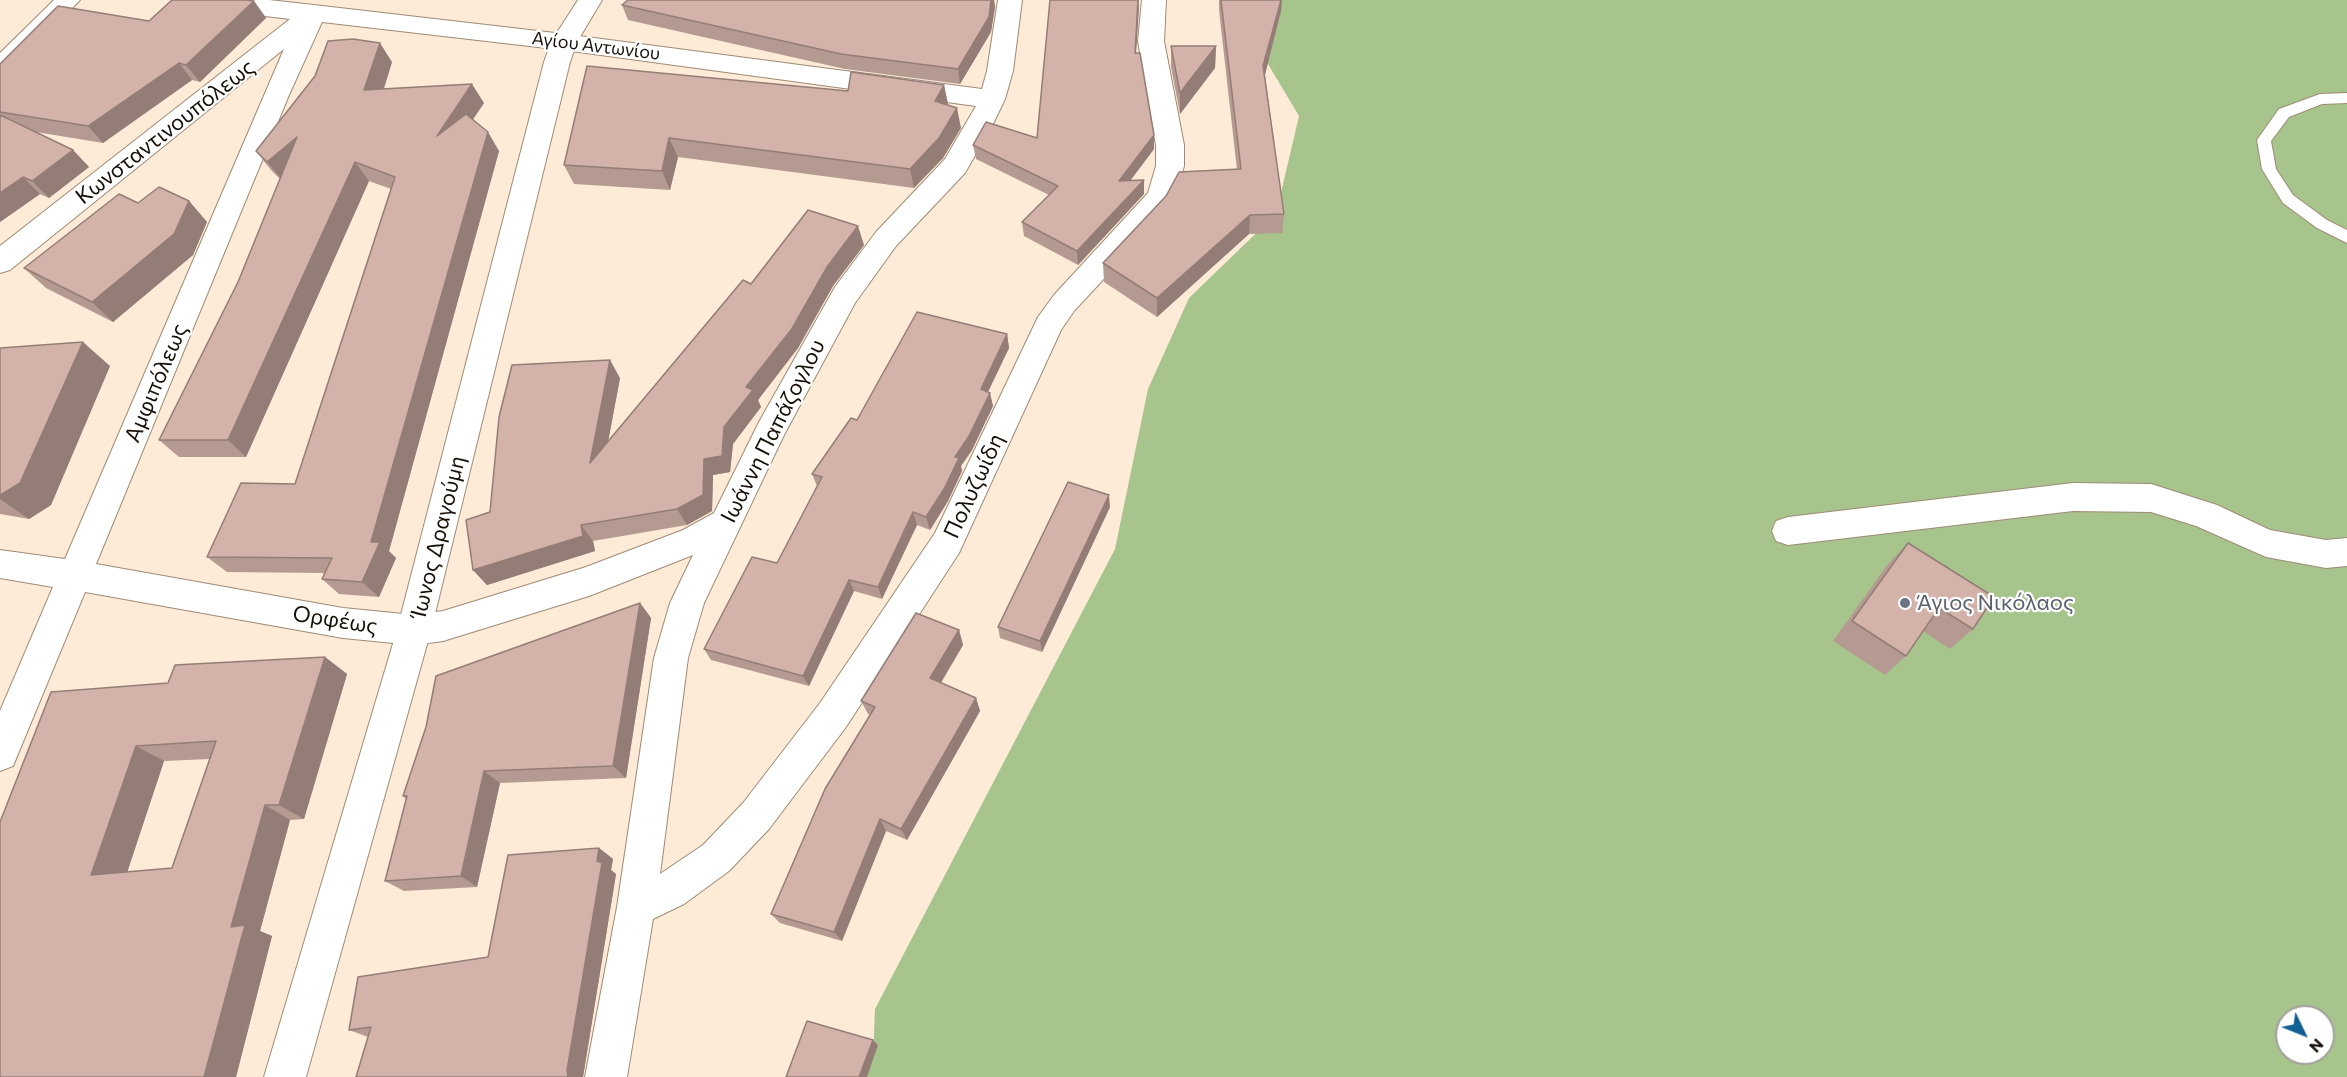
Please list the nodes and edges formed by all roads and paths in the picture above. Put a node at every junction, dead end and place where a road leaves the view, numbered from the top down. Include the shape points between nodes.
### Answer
1 (68, 0) edge
2 (199, 0) edge
3 (590, 0) edge
4 (1010, 0) edge
5 (1154, 0) edge
6 (321, 7) edge
7 (564, 42) junction
8 (0, 68) edge
9 (218, 91) junction
10 (276, 95) junction
11 (2347, 98) edge
12 (992, 99) junction
13 (2347, 237) edge
14 (0, 262) edge
15 (727, 522) junction
16 (1788, 531) dead end
17 (2347, 552) edge
18 (0, 564) edge
19 (74, 575) junction
20 (414, 630) junction
21 (0, 754) edge
22 (636, 908) junction
23 (285, 1077) edge
24 (606, 1077) edge

1 - 8 street
2 - 6 street, Αγίου Αντωνίου
3 - 7 street, Ίωνος Δραγούμη
4 - 12 street, Ιωάννη Παπάζογλου
5 - 22 street, Πολυζωίδη via 1151,41 1170,145 1168,179 1158,200 1049,324 947,543 833,715 756,816 716,858
6 - 7 street, Αγίου Αντωνίου
6 - 9 street, Κωνσταντινουπόλεως
6 - 10 street, Αμφιπόλεως
7 - 12 street, Αγίου Αντωνίου
7 - 20 street, Ίωνος Δραγούμη
9 - 10 street
9 - 14 street, Κωνσταντινουπόλεως
10 - 19 street, Αμφιπόλεως
11 - 13 lane via 2320,99 2284,113 2264,140 2269,169 2288,199
12 - 15 street, Ιωάννη Παπάζογλου via 955,166 886,239 845,295 770,431
15 - 20 street, Ορφέως via 695,540 589,581 443,626
15 - 22 street, Ιωάννη Παπάζογλου via 692,592 676,636
16 - 17 street via 2073,497 2151,498 2205,514 2266,543 2326,554
18 - 19 street, Ορφέως
19 - 20 street, Ορφέως via 343,622
19 - 21 street, Αμφιπόλεως
20 - 23 street, Ίωνος Δραγούμη
22 - 24 street, Ιωάννη Παπάζογλου

